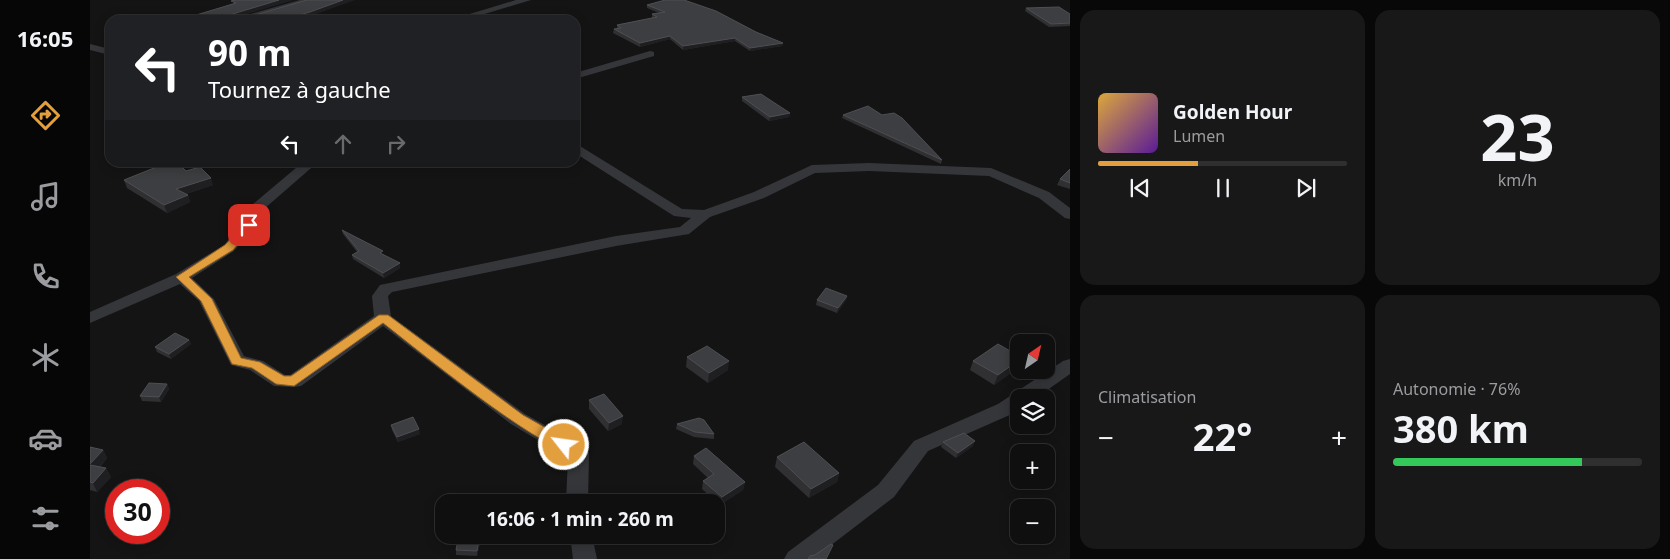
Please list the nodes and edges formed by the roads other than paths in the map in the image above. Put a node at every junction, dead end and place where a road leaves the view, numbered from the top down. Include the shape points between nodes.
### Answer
1 (311, 0) edge
2 (526, 0) edge
3 (253, 15) edge
4 (473, 15) edge
5 (90, 47) edge
6 (105, 51) edge
7 (650, 54) dead end
8 (580, 75) edge
9 (580, 150) edge
10 (306, 167) edge
11 (705, 214) junction
12 (1070, 215) edge
13 (182, 277) junction
14 (90, 318) edge
15 (383, 318) junction
16 (1070, 365) edge
17 (1035, 389) edge
18 (1010, 406) edge
19 (577, 494) edge
20 (582, 544) edge
21 (585, 559) edge
22 (796, 559) edge

1 - 3 street
2 - 4 street
5 - 6 street
7 - 8 street
9 - 11 street via 679,213
10 - 13 street via 258,207 249,225 229,248
11 - 12 street via 759,195 812,170 869,167 991,172 1044,195
11 - 15 street via 684,231 616,241 386,288 380,296
13 - 14 street
13 - 15 street via 206,299 237,361 256,365 281,380 294,381
15 - 19 street via 518,419 579,454
16 - 17 street
18 - 22 street via 921,446 886,491
20 - 21 street

